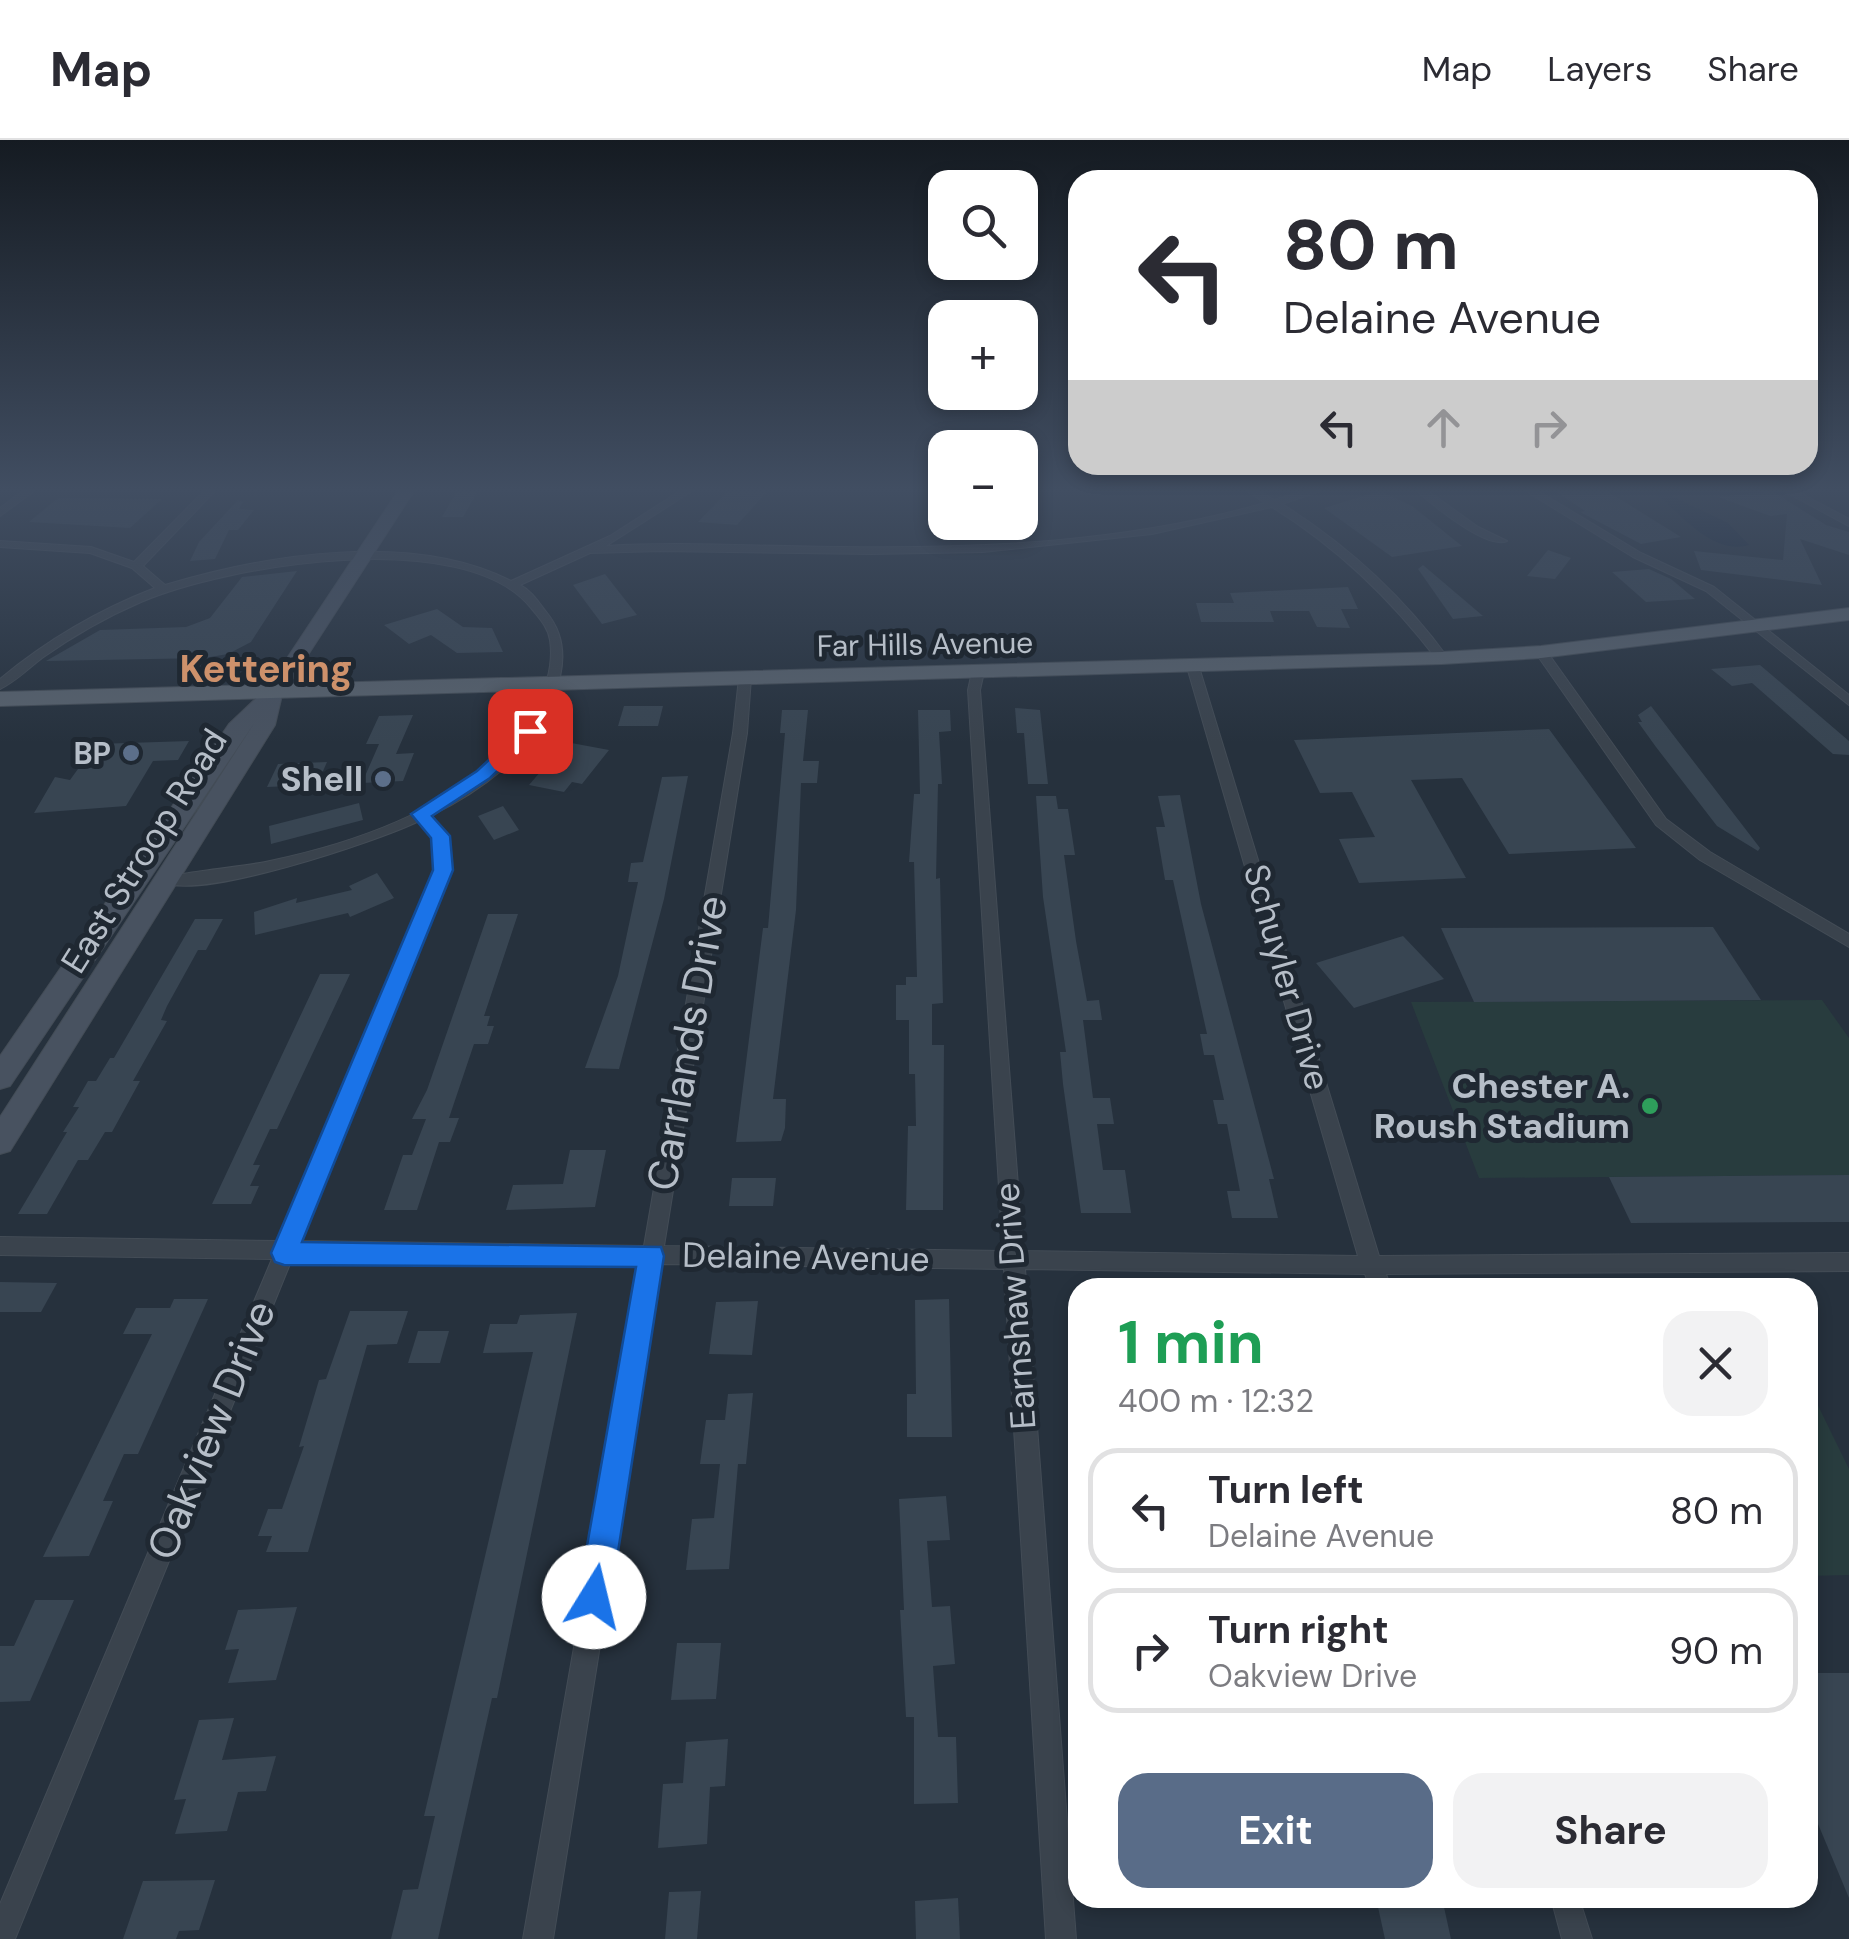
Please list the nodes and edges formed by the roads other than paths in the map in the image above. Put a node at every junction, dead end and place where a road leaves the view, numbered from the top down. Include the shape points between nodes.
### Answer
1 (147, 575) edge
2 (223, 575) edge
3 (351, 575) edge
4 (481, 575) edge
5 (534, 575) edge
6 (1374, 575) edge
7 (1684, 575) edge
8 (512, 585) junction
9 (163, 589) junction
10 (1849, 614) edge
11 (1755, 624) junction
12 (1541, 652) junction
13 (1442, 658) junction
14 (1193, 667) junction
15 (978, 672) junction
16 (745, 678) junction
17 (551, 684) junction
18 (0, 686) edge
19 (275, 691) junction
20 (0, 699) edge
21 (1849, 701) edge
22 (421, 814) junction
23 (168, 880) junction
24 (1849, 941) edge
25 (0, 1078) edge
26 (0, 1142) edge
27 (0, 1246) edge
28 (284, 1253) junction
29 (651, 1256) junction
30 (1012, 1260) junction
31 (1849, 1262) edge
32 (1372, 1265) junction
33 (1377, 1278) edge
34 (1568, 1908) edge
35 (0, 1939) edge
36 (538, 1939) edge
37 (1061, 1939) edge
38 (1577, 1939) edge

1 - 9 street
2 - 9 street
3 - 19 main road
4 - 8 street
5 - 8 street
6 - 13 street
7 - 11 street
8 - 17 street via 551,624 558,660
9 - 18 street via 68,634
10 - 11 main road, Far Hills Avenue
11 - 12 main road, Far Hills Avenue
11 - 21 street
12 - 13 main road, Far Hills Avenue
12 - 24 street via 1661,822 1705,856
13 - 14 main road, Far Hills Avenue
14 - 15 main road, Far Hills Avenue
14 - 32 street, Schuyler Drive
15 - 16 main road, Far Hills Avenue
15 - 30 street, Earnshaw Drive via 974,690
16 - 17 main road, Far Hills Avenue
16 - 29 street, Carrlands Drive
17 - 19 main road, Far Hills Avenue
17 - 22 street via 544,710 512,751
19 - 20 main road, Far Hills Avenue
19 - 23 main road, East Stroop Road via 264,725
19 - 25 main road, East Stroop Road via 236,728
22 - 23 street via 283,866
22 - 28 street, Oakview Drive via 440,836 443,870
23 - 26 main road, East Stroop Road
27 - 28 street, Delaine Avenue
28 - 29 street, Delaine Avenue
28 - 35 street, Oakview Drive
29 - 30 street, Delaine Avenue
29 - 36 street, Carrlands Drive
30 - 32 street, Delaine Avenue
30 - 37 street, Earnshaw Drive
31 - 32 street, Delaine Avenue
32 - 33 street, Schuyler Drive
34 - 38 street

